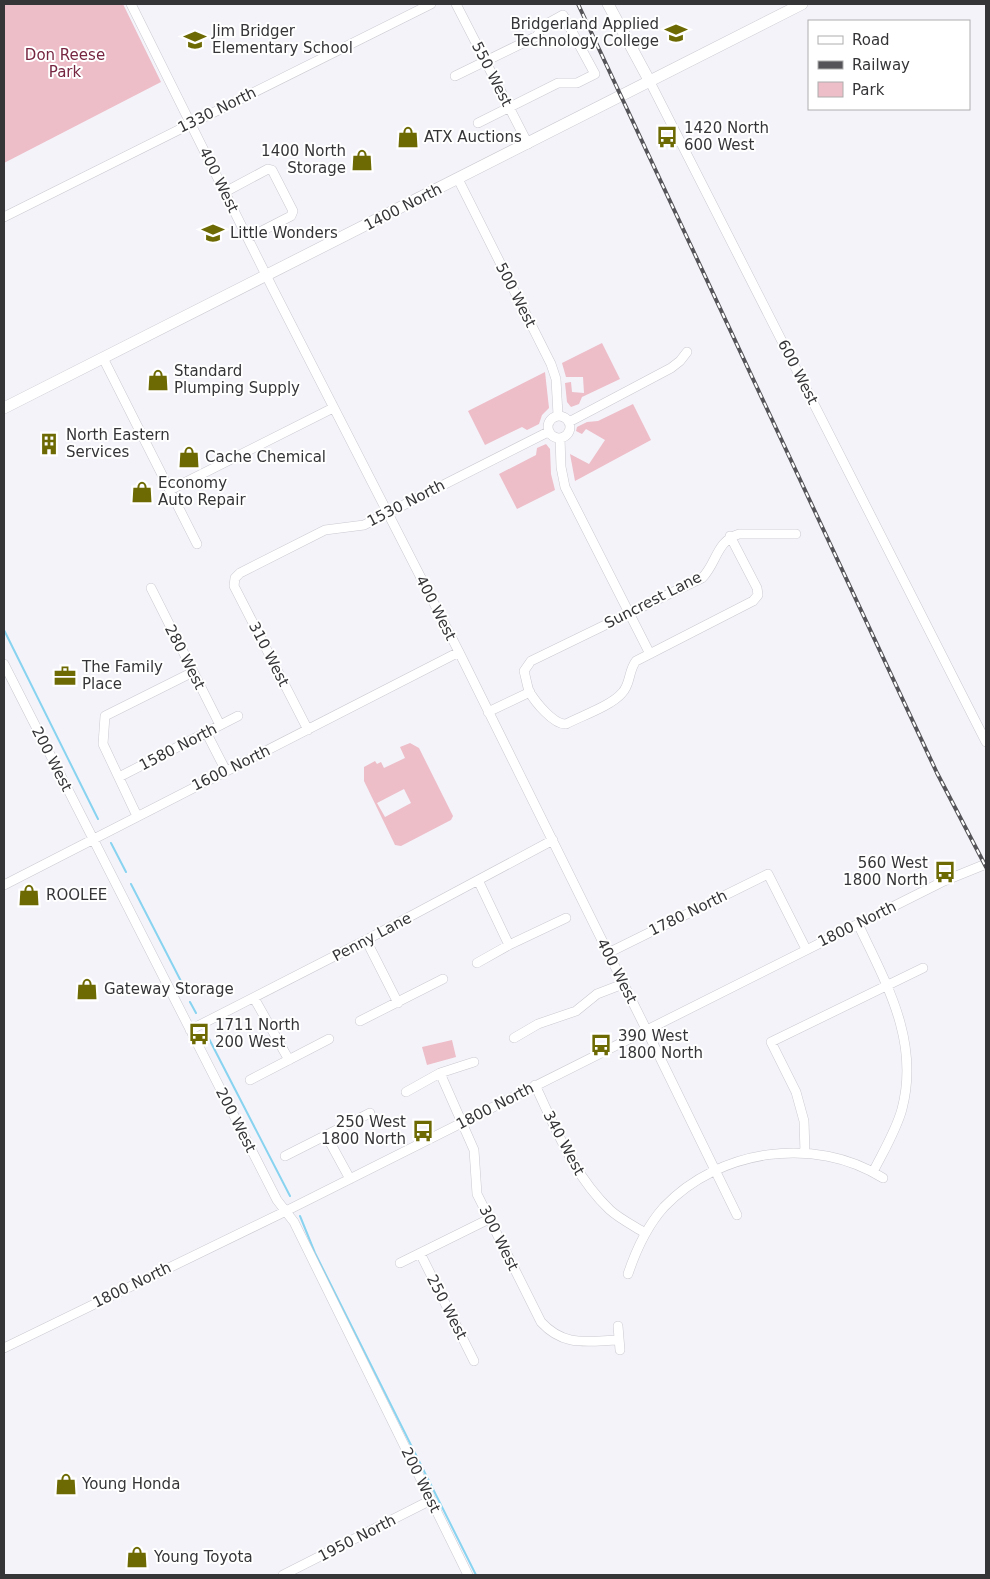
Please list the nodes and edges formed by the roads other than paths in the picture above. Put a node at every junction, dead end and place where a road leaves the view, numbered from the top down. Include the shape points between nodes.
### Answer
1 (131, 4) edge
2 (431, 4) edge
3 (456, 4) edge
4 (608, 4) edge
5 (802, 4) edge
6 (485, 60) junction
7 (455, 76) dead end
8 (650, 82) junction
9 (509, 107) junction
10 (191, 122) junction
11 (478, 123) dead end
12 (528, 144) junction
13 (458, 179) junction
14 (225, 192) junction
15 (4, 216) edge
16 (248, 238) junction
17 (266, 276) junction
18 (687, 352) dead end
19 (103, 358) junction
20 (4, 408) edge
21 (333, 408) junction
22 (558, 415) junction
23 (570, 422) junction
24 (548, 432) junction
25 (560, 438) junction
26 (170, 490) junction
27 (388, 513) junction
28 (796, 534) dead end
29 (730, 536) junction
30 (197, 544) dead end
31 (235, 578) joint
32 (151, 588) dead end
33 (629, 612) junction
34 (458, 652) junction
35 (650, 654) junction
36 (4, 664) edge
37 (193, 672) junction
38 (530, 692) junction
39 (488, 712) junction
40 (238, 716) dead end
41 (220, 725) junction
42 (308, 730) junction
43 (206, 732) junction
44 (986, 742) edge
45 (226, 771) junction
46 (119, 777) junction
47 (137, 816) junction
48 (94, 839) junction
49 (552, 840) junction
50 (986, 864) edge
51 (478, 880) junction
52 (4, 885) edge
53 (566, 918) dead end
54 (858, 924) junction
55 (366, 940) junction
56 (509, 945) junction
57 (806, 950) junction
58 (608, 953) junction
59 (477, 963) dead end
60 (924, 968) dead end
61 (443, 979) dead end
62 (623, 984) junction
63 (888, 986) junction
64 (254, 998) junction
65 (398, 1003) junction
66 (360, 1021) dead end
67 (646, 1029) junction
68 (190, 1030) junction
69 (514, 1038) dead end
70 (329, 1039) dead end
71 (290, 1060) junction
72 (474, 1062) dead end
73 (440, 1073) junction
74 (250, 1080) dead end
75 (535, 1086) junction
76 (406, 1092) dead end
77 (370, 1113) dead end
78 (462, 1122) junction
79 (326, 1135) junction
80 (805, 1153) junction
81 (286, 1156) dead end
82 (715, 1172) junction
83 (873, 1172) junction
84 (883, 1178) dead end
85 (350, 1179) junction
86 (284, 1212) junction
87 (736, 1215) dead end
88 (489, 1219) junction
89 (645, 1233) junction
90 (420, 1253) junction
91 (400, 1263) dead end
92 (628, 1274) dead end
93 (618, 1326) dead end
94 (618, 1340) junction
95 (4, 1348) edge
96 (620, 1350) dead end
97 (474, 1361) dead end
98 (431, 1500) junction
99 (282, 1575) edge
100 (468, 1575) edge

1 - 10 street, 400 West
2 - 10 street, 1330 North
3 - 6 street, 550 West
4 - 8 main road, 600 West
5 - 8 main road, 1400 North
6 - 7 street
6 - 9 street, 550 West
6 - 9 street via 536,36 543,26 563,15 595,74 576,83 558,83
8 - 12 main road, 1400 North
8 - 44 street, 600 West
9 - 11 street
9 - 12 street, 550 West
10 - 14 street, 400 West
10 - 15 street, 1330 North
12 - 13 main road, 1400 North
13 - 17 main road, 1400 North
13 - 22 street, 500 West via 551,364 556,379
14 - 16 street, 400 West
14 - 16 street via 268,168 293,211 291,216
16 - 17 street, 400 West
17 - 19 main road, 1400 North
17 - 21 street, 400 West
18 - 23 street via 671,368
19 - 20 main road, 1400 North
19 - 26 street
21 - 26 street
21 - 27 street, 400 West
22 - 23 street
22 - 24 street via 549,421
23 - 25 street via 569,433
24 - 25 street
24 - 27 street, 1530 North
25 - 33 street via 561,467 566,487
26 - 30 street
27 - 31 street, 1530 North via 364,525 325,530 240,572
27 - 34 street, 400 West
28 - 29 street
29 - 33 street, Suncrest Lane via 722,543 702,578
29 - 35 street via 758,595 753,601
31 - 42 street, 310 West via 234,586
32 - 37 street, 280 West
33 - 35 street
33 - 38 street, Suncrest Lane via 531,661 524,671
34 - 39 street, 400 West
34 - 42 street, 1600 North
35 - 38 street via 636,661 631,668 622,694 566,724 554,721
36 - 48 street, 200 West
37 - 41 street, 280 West
37 - 46 street via 105,716 103,744
38 - 39 street
39 - 49 street, 400 West
40 - 41 street, 1580 North
41 - 43 street, 1580 North
42 - 45 street, 1600 North
43 - 45 street
43 - 46 street, 1580 North
45 - 47 street, 1600 North
46 - 47 street
47 - 48 street, 1600 North
48 - 52 street, 1600 North
48 - 68 street, 200 West
49 - 51 street, Penny Lane
49 - 58 street, 400 West
50 - 54 street, 1800 North
51 - 55 street, Penny Lane
51 - 56 street
53 - 56 street
54 - 57 street, 1800 North
54 - 63 street
55 - 64 street, Penny Lane
55 - 65 street
56 - 59 street
57 - 58 street, 1780 North via 768,874
57 - 67 street, 1800 North
58 - 62 street, 400 West
60 - 63 street
61 - 65 street
62 - 67 street, 400 West
62 - 69 street via 597,994 576,1011 538,1024
63 - 80 street via 770,1042 796,1092 804,1121
63 - 83 street via 906,1041 907,1076 902,1109 891,1139
64 - 68 street, Penny Lane
64 - 71 street
65 - 66 street
67 - 75 street, 1800 North
67 - 82 street, 400 West
68 - 86 street, 200 West
70 - 71 street
71 - 74 street
72 - 73 street
73 - 76 street
73 - 78 street, 300 West
75 - 78 street, 1800 North
75 - 89 street, 340 West via 574,1165 589,1187 611,1211
77 - 79 street
78 - 85 street, 1800 North
78 - 88 street, 300 West via 474,1150 477,1194
79 - 81 street
79 - 85 street
80 - 82 street via 769,1154 739,1160
80 - 83 street via 840,1160
82 - 87 street, 400 West
82 - 89 street via 681,1192 664,1207
83 - 84 street
85 - 86 street, 1800 North
86 - 95 street, 1800 North
86 - 98 street, 200 West via 294,1222
88 - 90 street
88 - 94 street, 300 West via 541,1322 551,1333 581,1342
89 - 92 street
90 - 91 street
90 - 97 street, 250 West
93 - 94 street
94 - 96 street
98 - 99 street, 1950 North
98 - 100 street, 200 West

